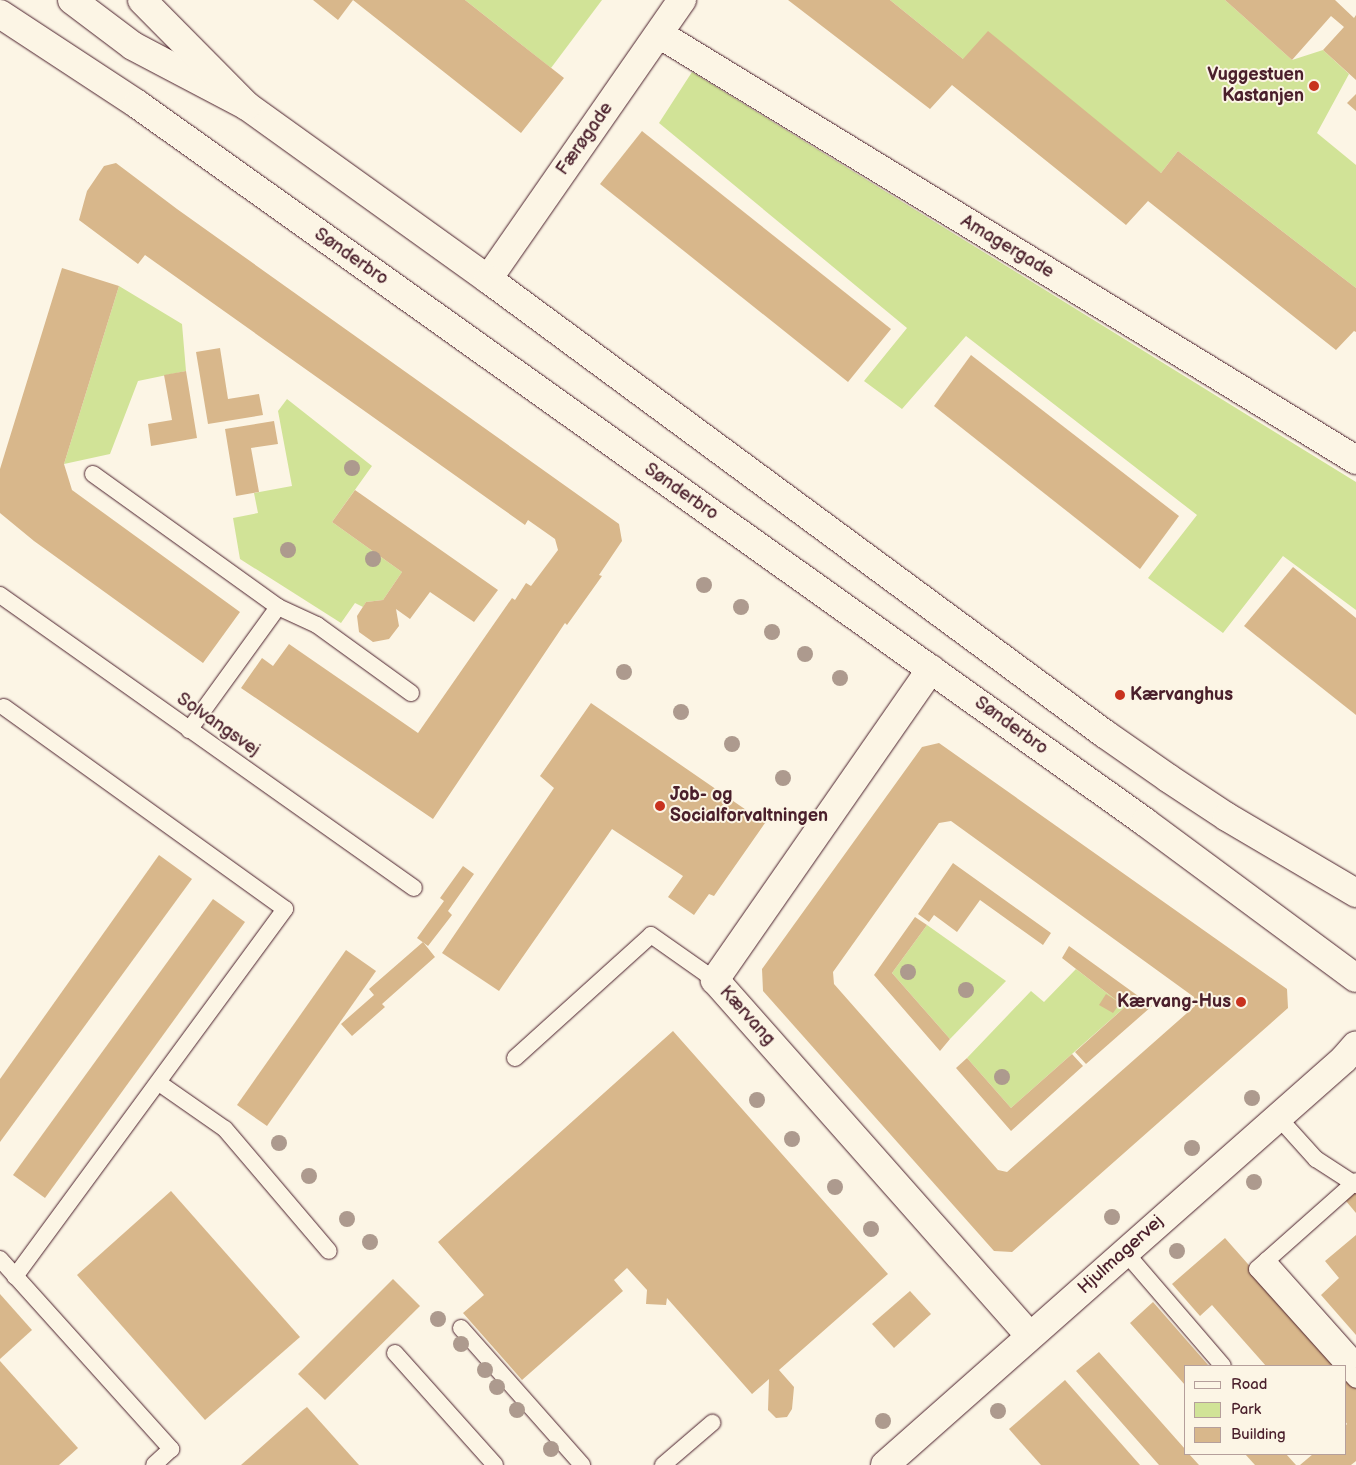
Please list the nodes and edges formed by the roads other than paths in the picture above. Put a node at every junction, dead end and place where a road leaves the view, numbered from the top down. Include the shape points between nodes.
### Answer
1 (72, 0) edge
2 (142, 0) edge
3 (682, 0) edge
4 (0, 14) edge
5 (659, 34) junction
6 (246, 106) junction
7 (488, 279) junction
8 (1356, 460) edge
9 (93, 474) dead end
10 (0, 595) edge
11 (278, 607) junction
12 (931, 669) junction
13 (411, 693) dead end
14 (4, 707) dead end
15 (190, 730) junction
16 (414, 888) dead end
17 (1356, 893) edge
18 (1356, 978) edge
19 (715, 980) junction
20 (1356, 1045) edge
21 (514, 1058) dead end
22 (159, 1083) junction
23 (1278, 1117) junction
24 (1355, 1183) edge
25 (329, 1251) dead end
26 (1125, 1252) junction
27 (0, 1259) edge
28 (1267, 1260) junction
29 (16, 1276) junction
30 (462, 1328) dead end
31 (1030, 1336) junction
32 (395, 1353) dead end
33 (1356, 1360) edge
34 (1222, 1365) edge
35 (1342, 1365) edge
36 (1346, 1369) edge
37 (1356, 1380) edge
38 (712, 1423) dead end
39 (154, 1465) edge
40 (494, 1465) edge
41 (582, 1465) edge
42 (664, 1465) edge
43 (885, 1465) edge

1 - 6 street via 133,46
2 - 6 street
3 - 5 street, Færøgade
4 - 12 street, Sønderbro via 136,104
5 - 7 street, Færøgade
5 - 8 street, Amagergade
6 - 7 street
7 - 17 street via 1104,734 1226,816
9 - 11 lane
10 - 15 lane, Solvangsvej
11 - 13 lane via 317,625
11 - 15 lane
12 - 18 street, Sønderbro
12 - 19 street, Kærvang
14 - 22 lane via 285,909
15 - 16 lane, Solvangsvej
19 - 21 lane via 650,935
19 - 31 street, Kærvang
20 - 23 street, Hjulmagervej
22 - 25 lane via 225,1129
22 - 29 lane
23 - 24 lane via 1316,1159
23 - 26 street, Hjulmagervej
24 - 28 lane
26 - 31 street, Hjulmagervej
26 - 34 lane
27 - 29 lane
28 - 33 lane
28 - 35 lane via 1258,1268
29 - 39 lane via 172,1450
30 - 41 lane
31 - 43 street, Hjulmagervej
32 - 40 lane
36 - 37 lane
38 - 42 lane

